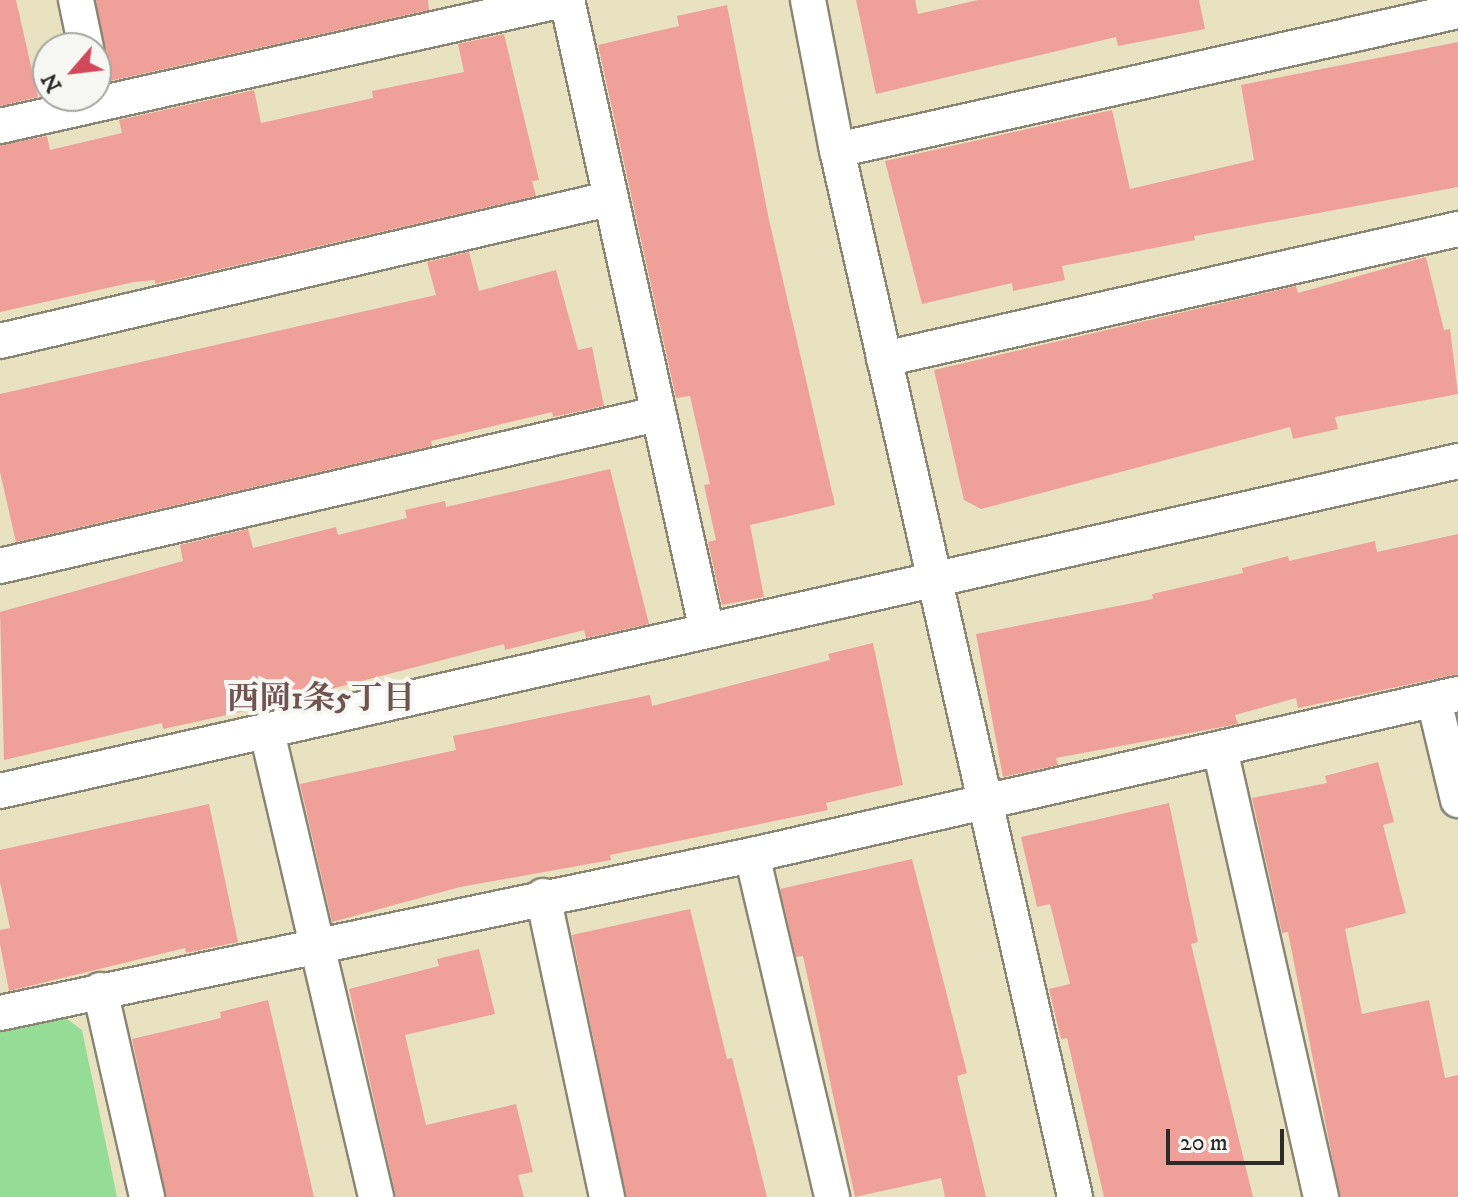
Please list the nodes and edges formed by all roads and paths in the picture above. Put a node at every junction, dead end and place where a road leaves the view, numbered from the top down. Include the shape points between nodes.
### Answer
1 (76, 0) edge
2 (565, 0) edge
3 (808, 0) edge
4 (1458, 11) edge
5 (83, 32) edge
6 (112, 97) edge
7 (52, 112) edge
8 (0, 126) edge
9 (837, 150) junction
10 (609, 199) junction
11 (1458, 229) edge
12 (0, 341) edge
13 (884, 359) junction
14 (657, 414) junction
15 (1458, 461) edge
16 (0, 566) edge
17 (936, 578) junction
18 (707, 631) junction
19 (1446, 697) edge
20 (267, 732) junction
21 (1220, 749) junction
22 (0, 791) edge
23 (1458, 800) edge
24 (987, 802) junction
25 (752, 855) junction
26 (543, 896) junction
27 (321, 945) junction
28 (100, 990) junction
29 (0, 1013) edge
30 (147, 1197) edge
31 (376, 1197) edge
32 (607, 1197) edge
33 (832, 1197) edge
34 (1075, 1197) edge
35 (1321, 1197) edge

1 - 5 street
2 - 6 street
2 - 10 street
3 - 9 street
4 - 9 street
7 - 8 street
9 - 13 street
10 - 12 street
10 - 14 street
11 - 13 street
13 - 17 street
14 - 16 street
14 - 18 street
15 - 17 street
17 - 18 street
17 - 24 street
18 - 20 street
19 - 21 street
19 - 23 street
20 - 22 street
20 - 27 street
21 - 24 street
21 - 35 street
24 - 25 street
24 - 34 street
25 - 26 street
25 - 33 street
26 - 27 street
26 - 32 street
27 - 28 street
27 - 31 street
28 - 29 street
28 - 30 street

